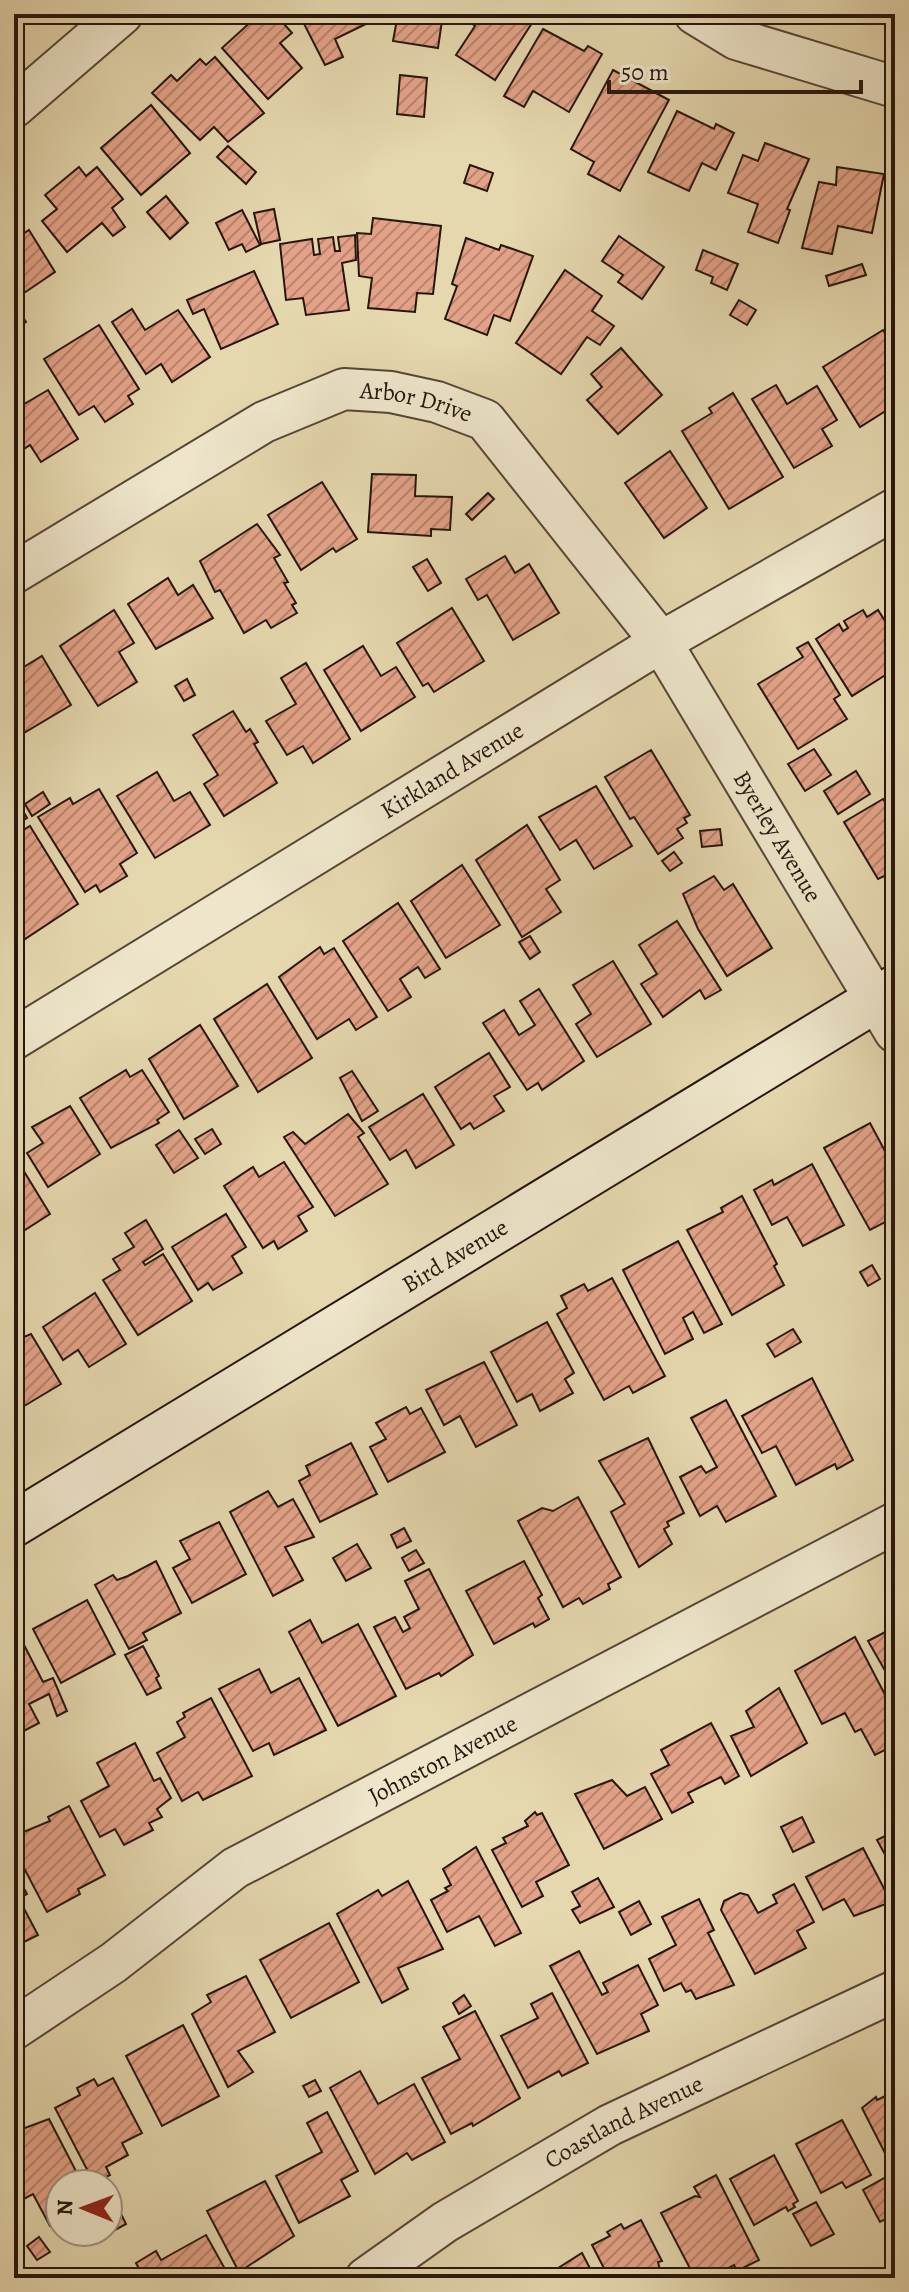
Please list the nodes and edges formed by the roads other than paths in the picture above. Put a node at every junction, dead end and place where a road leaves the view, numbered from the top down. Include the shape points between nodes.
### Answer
1 (122, 14) edge
2 (695, 14) edge
3 (895, 87) edge
4 (14, 107) edge
5 (895, 509) edge
6 (14, 573) edge
7 (661, 642) junction
8 (889, 1006) edge
9 (14, 1039) edge
10 (895, 1523) edge
11 (14, 1524) edge
12 (895, 1991) edge
13 (14, 2029) edge
14 (366, 2278) edge

1 - 4 street
2 - 3 street via 736,39
5 - 7 street, Kirkland Avenue
6 - 7 street, Arbor Drive via 264,422 344,389 391,392 485,420
7 - 8 street, Byerley Avenue
7 - 9 street, Kirkland Avenue
8 - 11 street, Bird Avenue
10 - 13 street, Johnston Avenue via 235,1868 113,1963
12 - 14 street, Coastland Avenue via 610,2125 445,2222

